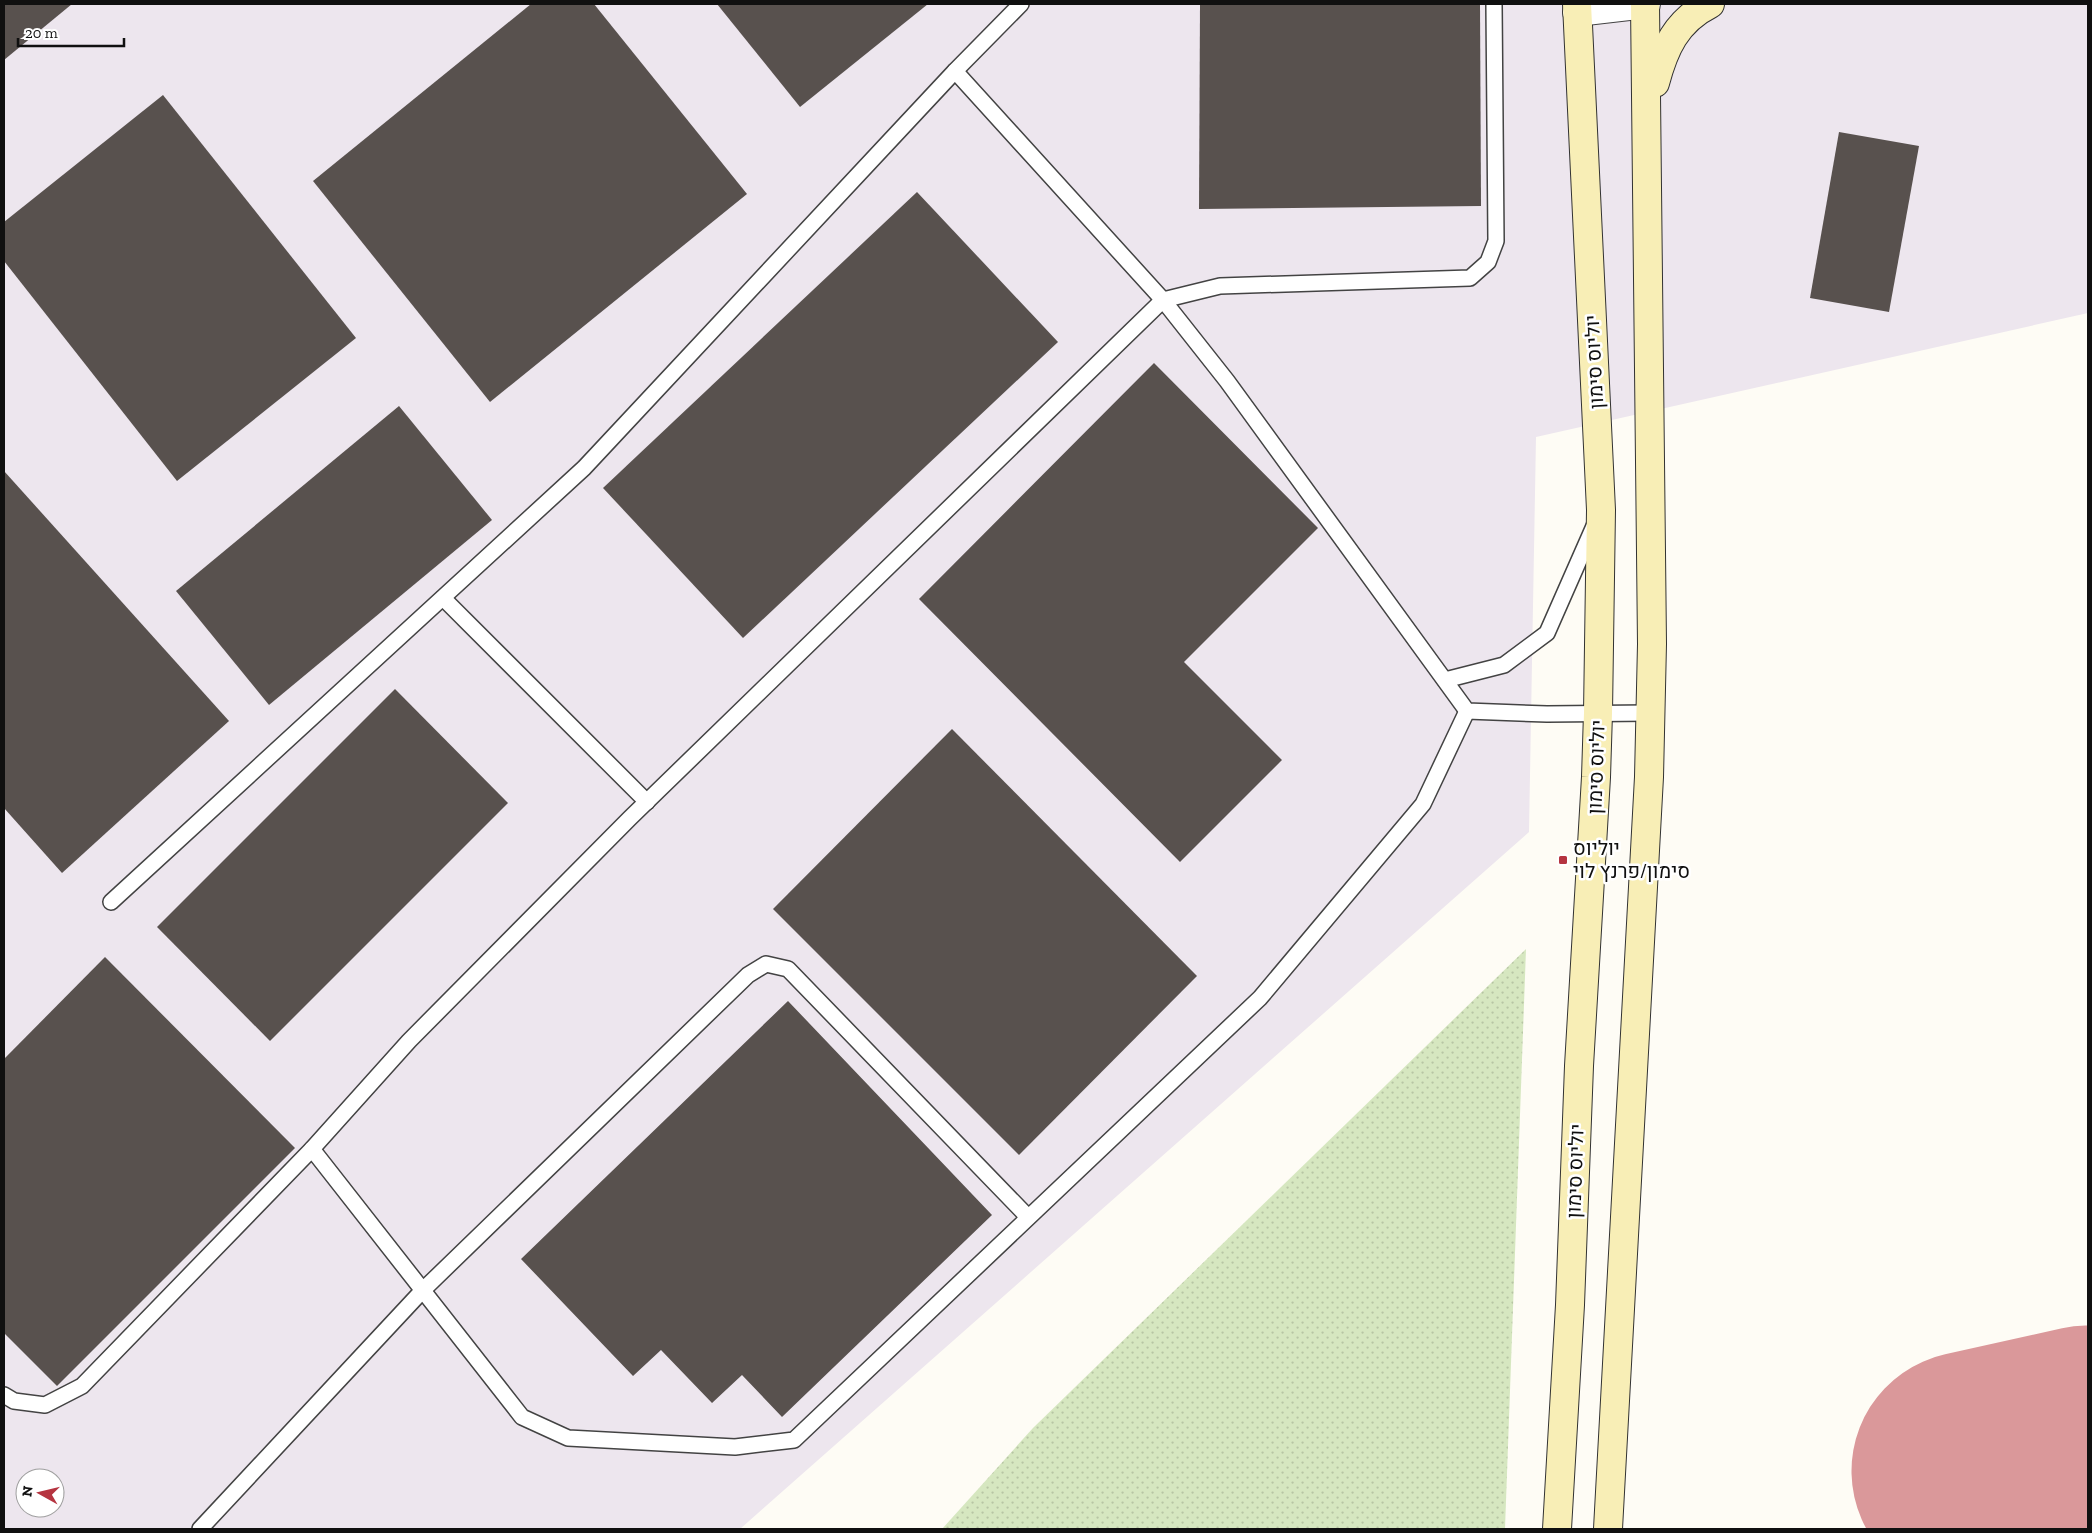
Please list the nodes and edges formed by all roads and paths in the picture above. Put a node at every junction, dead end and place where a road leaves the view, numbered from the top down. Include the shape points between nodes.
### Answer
1 (1022, 4) edge
2 (1494, 4) edge
3 (1646, 4) edge
4 (1710, 4) edge
5 (1577, 8) edge
6 (955, 71) junction
7 (1648, 114) junction
8 (1162, 300) junction
9 (1601, 510) junction
10 (443, 598) junction
11 (1445, 680) junction
12 (1467, 711) junction
13 (1598, 713) junction
14 (1650, 714) junction
15 (647, 802) junction
16 (111, 902) dead end
17 (312, 1149) junction
18 (1028, 1217) junction
19 (423, 1290) junction
20 (4, 1395) edge
21 (200, 1529) edge
22 (1557, 1529) edge
23 (1608, 1529) edge

1 - 6 lane
2 - 8 lane via 1496,241 1488,262 1470,278 1220,286
3 - 5 street
3 - 7 street
4 - 7 street via 1687,20 1672,36 1665,50
5 - 9 street, יוליוס סימון
6 - 8 lane
6 - 10 lane via 584,468
7 - 14 street
8 - 11 lane via 1227,381
8 - 15 lane
9 - 11 lane via 1547,633 1504,665
9 - 13 street, יוליוס סימון
10 - 15 lane
10 - 16 lane
11 - 12 lane
12 - 13 lane
12 - 18 lane via 1423,804 1260,998
13 - 14 lane
13 - 22 street, יוליוס סימון
14 - 23 street
15 - 17 lane via 409,1042
17 - 19 lane
17 - 20 lane via 82,1386 45,1405 14,1402
18 - 19 lane via 794,1440 735,1447 568,1438 522,1417
18 - 19 lane via 788,969 766,964 748,975
19 - 21 lane

